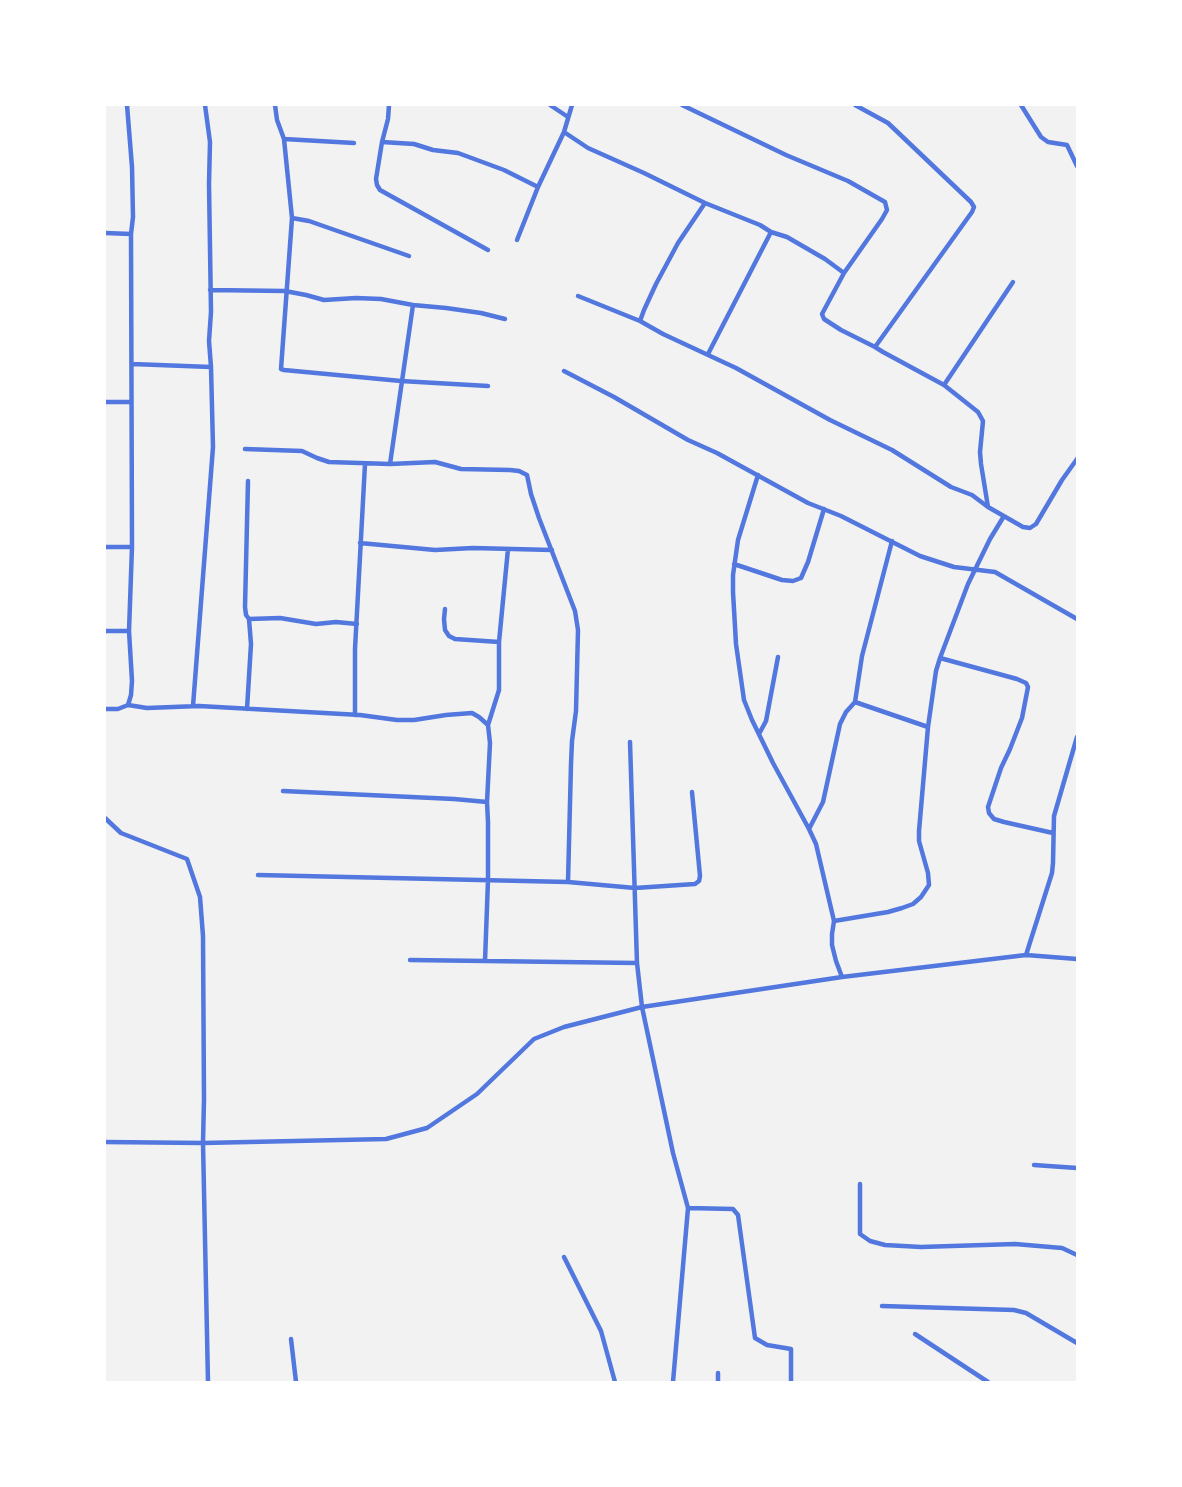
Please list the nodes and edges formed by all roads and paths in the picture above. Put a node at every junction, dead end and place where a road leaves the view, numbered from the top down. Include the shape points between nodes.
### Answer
1 (127, 105) edge
2 (205, 105) edge
3 (275, 105) edge
4 (389, 105) edge
5 (550, 105) edge
6 (572, 105) edge
7 (682, 105) edge
8 (854, 105) edge
9 (1021, 105) edge
10 (568, 116) junction
11 (564, 132) junction
12 (284, 139) junction
13 (382, 142) junction
14 (354, 143) dead end
15 (1077, 166) edge
16 (538, 187) junction
17 (705, 203) junction
18 (292, 218) junction
19 (771, 232) junction
20 (105, 233) edge
21 (131, 234) junction
22 (517, 240) dead end
23 (488, 250) dead end
24 (409, 256) dead end
25 (844, 273) junction
26 (1013, 282) dead end
27 (210, 290) junction
28 (285, 291) junction
29 (578, 296) dead end
30 (413, 305) junction
31 (505, 319) dead end
32 (640, 321) junction
33 (875, 347) junction
34 (708, 354) junction
35 (132, 364) junction
36 (211, 367) junction
37 (564, 371) dead end
38 (401, 381) junction
39 (944, 385) junction
40 (488, 386) dead end
41 (105, 402) edge
42 (131, 402) junction
43 (246, 449) dead end
44 (1077, 459) edge
45 (365, 464) junction
46 (390, 464) junction
47 (758, 476) junction
48 (248, 481) dead end
49 (988, 507) junction
50 (824, 510) junction
51 (1004, 516) junction
52 (892, 541) junction
53 (360, 543) junction
54 (132, 547) junction
55 (105, 548) edge
56 (508, 549) junction
57 (552, 550) junction
58 (734, 564) junction
59 (976, 569) junction
60 (446, 609) dead end
61 (249, 619) junction
62 (1077, 619) edge
63 (357, 624) junction
64 (105, 631) edge
65 (129, 631) junction
66 (499, 642) junction
67 (778, 657) dead end
68 (940, 658) junction
69 (855, 702) junction
70 (128, 705) junction
71 (193, 706) junction
72 (105, 709) edge
73 (247, 709) junction
74 (355, 715) junction
75 (488, 724) junction
76 (928, 727) junction
77 (759, 734) junction
78 (1077, 737) edge
79 (630, 742) dead end
80 (283, 791) dead end
81 (692, 792) dead end
82 (487, 802) junction
83 (105, 818) edge
84 (809, 828) junction
85 (1053, 832) junction
86 (258, 875) dead end
87 (488, 880) junction
88 (568, 882) junction
89 (635, 888) junction
90 (834, 921) junction
91 (1026, 955) junction
92 (1077, 959) edge
93 (410, 960) dead end
94 (485, 961) junction
95 (636, 963) junction
96 (842, 977) junction
97 (642, 1007) junction
98 (105, 1142) edge
99 (203, 1143) junction
100 (1034, 1165) dead end
101 (1077, 1168) edge
102 (860, 1184) dead end
103 (688, 1208) junction
104 (1077, 1255) edge
105 (564, 1257) dead end
106 (882, 1306) dead end
107 (916, 1334) dead end
108 (291, 1339) dead end
109 (1077, 1343) edge
110 (718, 1372) dead end
111 (208, 1382) edge
112 (296, 1382) edge
113 (615, 1382) edge
114 (674, 1382) edge
115 (718, 1382) edge
116 (791, 1382) edge
117 (988, 1382) edge

1 - 21 street via 132,181
2 - 27 street via 210,142
3 - 12 street
4 - 13 street
5 - 10 street
6 - 10 street
7 - 25 street via 885,202 887,210 882,219
8 - 33 street via 888,123 974,207
9 - 15 street via 1041,137 1048,142 1067,145
10 - 11 street
11 - 16 street
11 - 17 street via 588,148
12 - 14 street
12 - 18 street
13 - 16 street via 414,144 458,153
13 - 23 street via 376,179 380,190
16 - 22 street
17 - 19 street
17 - 32 street via 678,243
18 - 24 street
18 - 28 street
19 - 25 street via 804,246
19 - 34 street
20 - 21 street
21 - 35 street
25 - 33 street via 822,314 824,320
26 - 39 street
27 - 28 street
27 - 36 street
28 - 30 street via 324,300 356,298
28 - 38 street via 281,369
29 - 32 street
30 - 31 street
30 - 38 street
32 - 34 street
33 - 39 street
34 - 49 street via 892,450
35 - 36 street
35 - 42 street
36 - 71 street via 213,446
37 - 47 street
38 - 40 street
38 - 46 street
39 - 49 street via 978,412 983,421 980,458
41 - 42 street
42 - 54 street
43 - 45 street via 302,451 329,462
44 - 51 street via 1036,524 1030,528 1023,527
45 - 46 street
45 - 53 street
46 - 57 street via 435,462 461,469 510,470 527,474
47 - 50 street
47 - 58 street
48 - 61 street via 245,607
49 - 51 street
50 - 52 street
50 - 58 street via 801,578 782,580
51 - 59 street
52 - 59 street via 920,556 954,567
52 - 69 street via 862,656
53 - 56 street via 435,550
53 - 63 street
54 - 55 street
54 - 65 street
56 - 57 street
56 - 66 street
57 - 88 street via 575,611 578,630 576,711 570,764
58 - 77 street via 736,644 744,700
59 - 62 street via 995,572
59 - 68 street
60 - 66 street via 445,630 449,636
61 - 63 street
61 - 73 street via 251,644
63 - 74 street
64 - 65 street
65 - 70 street via 132,681
66 - 75 street via 498,690
67 - 77 street via 766,721
68 - 76 street
68 - 85 street via 1017,679 1028,687 1022,718 1001,768 988,806 989,813 994,819
69 - 76 street
69 - 84 street via 840,724 823,802
70 - 71 street via 147,708
70 - 72 street
71 - 73 street
73 - 74 street
74 - 75 street via 414,720 472,714
75 - 82 street
76 - 90 street via 919,831 928,873 926,892 913,904 902,908
77 - 84 street
78 - 85 street via 1057,802
79 - 89 street
80 - 82 street
81 - 89 street via 699,881 695,884
82 - 87 street
83 - 99 street via 121,832 187,859 200,897 203,936
84 - 90 street via 816,844
85 - 91 street via 1052,874
86 - 87 street
87 - 88 street
87 - 94 street
88 - 89 street
89 - 95 street
90 - 96 street via 832,944
91 - 92 street
91 - 96 street
93 - 94 street
94 - 95 street
95 - 97 street
96 - 97 street
97 - 99 street via 564,1027 534,1039 477,1094 427,1128 386,1139
97 - 103 street
98 - 99 street
99 - 111 street
100 - 101 street
102 - 104 street via 860,1234 870,1242 921,1247 1015,1244 1062,1248
103 - 114 street
103 - 116 street via 733,1209 738,1215 755,1338 768,1345 791,1349
105 - 113 street via 601,1330
106 - 109 street via 1014,1310 1026,1313
107 - 117 street
108 - 112 street
110 - 115 street

